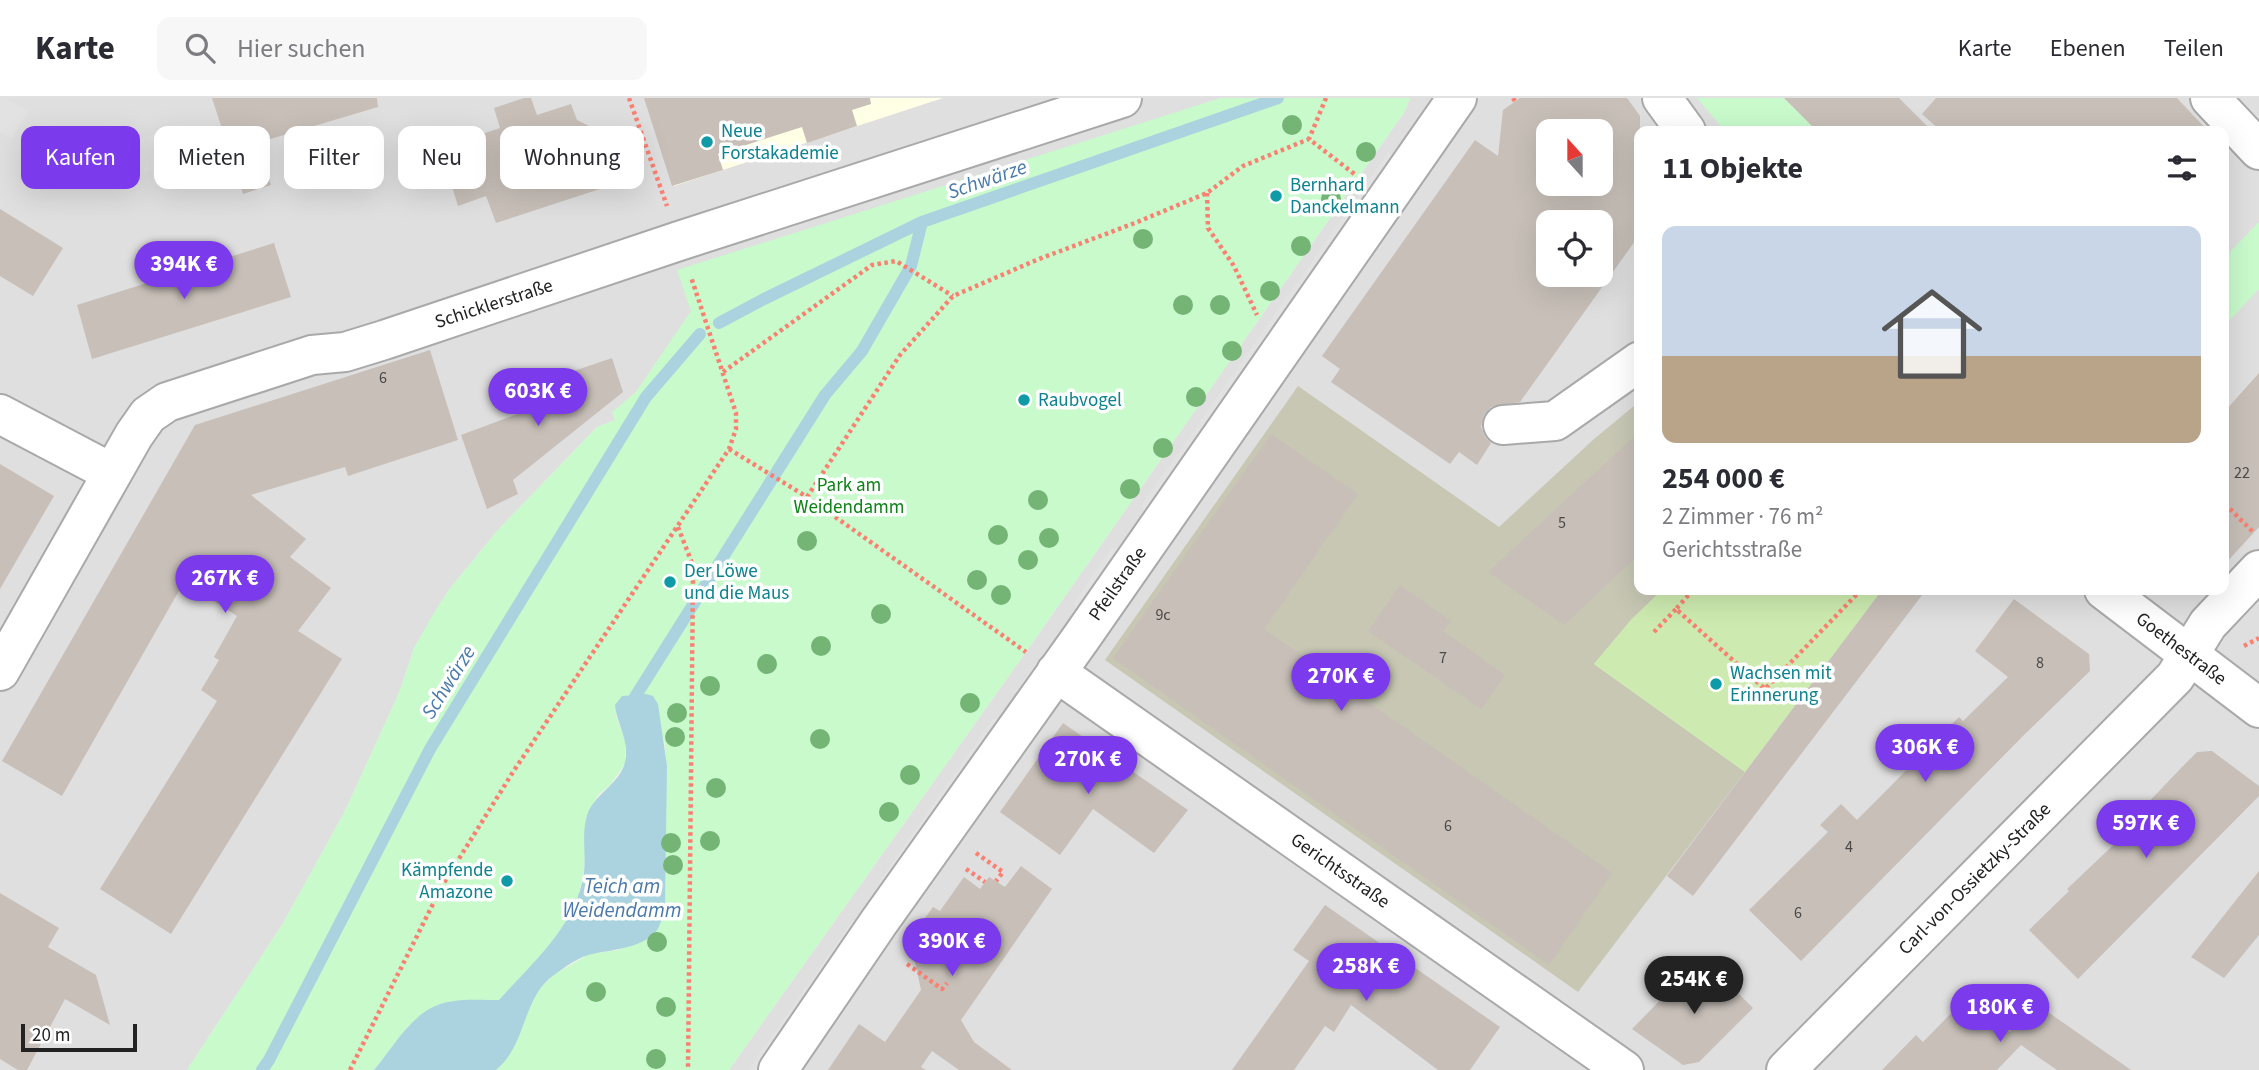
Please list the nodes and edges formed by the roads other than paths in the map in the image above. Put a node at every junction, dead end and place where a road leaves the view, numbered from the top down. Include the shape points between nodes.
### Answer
1 (1122, 98) edge
2 (1457, 98) edge
3 (1662, 98) edge
4 (2210, 98) edge
5 (1682, 126) edge
6 (2259, 150) edge
7 (1634, 365) edge
8 (0, 414) edge
9 (1503, 425) dead end
10 (112, 473) junction
11 (2259, 570) edge
12 (2111, 595) edge
13 (2190, 654) junction
14 (1043, 663) junction
15 (0, 671) edge
16 (2259, 708) edge
17 (778, 1070) edge
18 (1624, 1070) edge
19 (1786, 1070) edge

1 - 10 street, Schicklerstraße via 371,344 313,355 167,402 148,415
2 - 14 street, Pfeilstraße
3 - 5 street
4 - 6 street
7 - 9 street via 1555,421
8 - 10 street
10 - 15 street, Schicklerstraße
11 - 13 street, Carl-von-Ossietzky-Straße via 2208,624
12 - 13 street, Goethestraße
13 - 16 street, Goethestraße
13 - 19 street, Carl-von-Ossietzky-Straße via 2165,687
14 - 17 street, Pfeilstraße via 879,922
14 - 18 street, Gerichtsstraße

